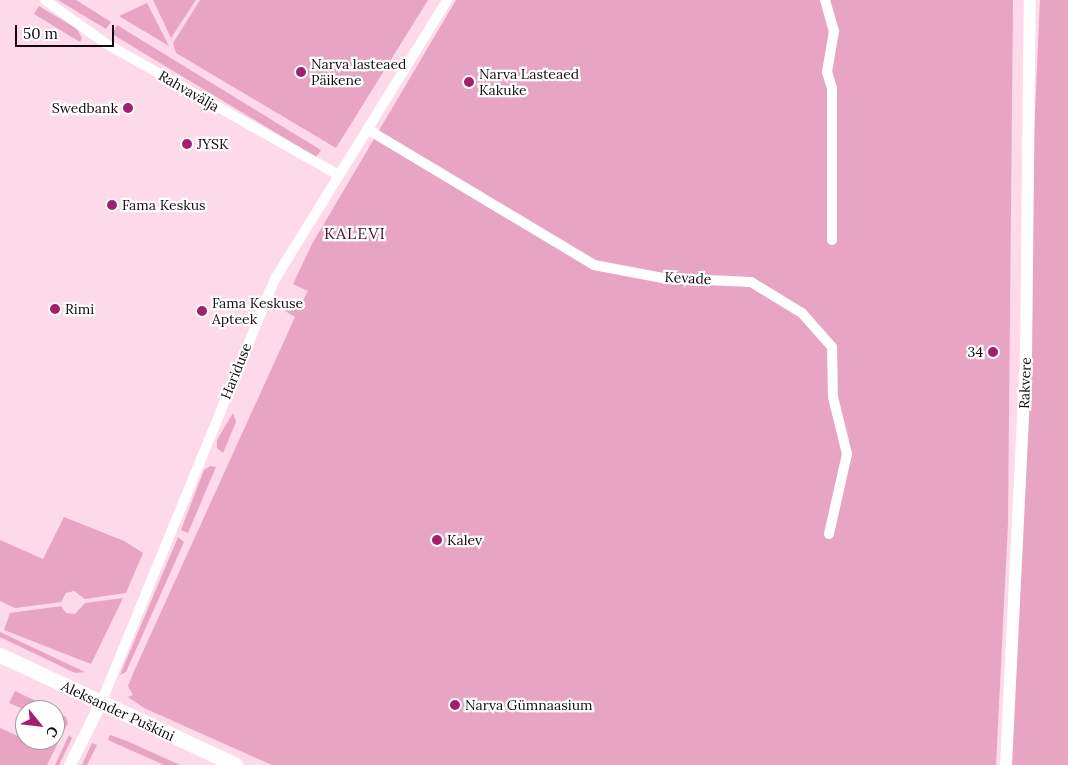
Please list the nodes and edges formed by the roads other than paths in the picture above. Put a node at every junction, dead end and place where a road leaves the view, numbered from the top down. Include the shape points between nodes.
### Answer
1 (45, 0) edge
2 (447, 0) edge
3 (825, 0) edge
4 (1030, 0) edge
5 (367, 129) junction
6 (338, 175) junction
7 (832, 240) dead end
8 (828, 534) dead end
9 (0, 655) edge
10 (101, 704) junction
11 (70, 765) edge
12 (236, 765) edge
13 (1006, 765) edge

1 - 6 street, Rahvavälja via 105,43
2 - 5 street, Hariduse
3 - 7 street via 834,32 827,72 832,88
4 - 13 street, Rakvere via 1026,358
5 - 6 street, Hariduse
5 - 8 street, Kevade via 594,265 663,278 752,282 802,314 832,347 833,397 847,454
6 - 10 street, Hariduse via 276,279 250,335
9 - 10 main road, Aleksander Puškini
10 - 11 street, Hariduse
10 - 12 main road, Aleksander Puškini

